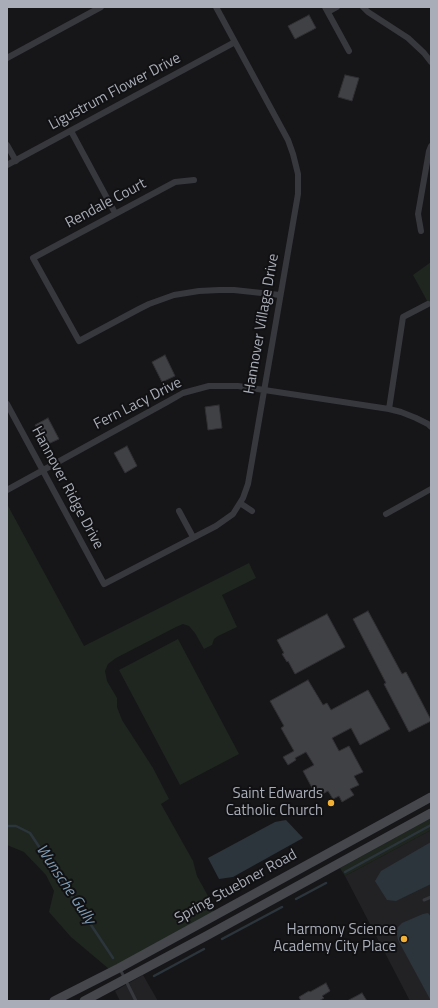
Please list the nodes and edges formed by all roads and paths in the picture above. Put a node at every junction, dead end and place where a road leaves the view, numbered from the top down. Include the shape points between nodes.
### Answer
1 (101, 7) edge
2 (216, 7) edge
3 (337, 7) edge
4 (363, 7) edge
5 (327, 10) edge
6 (235, 42) junction
7 (349, 51) dead end
8 (7, 58) edge
9 (431, 62) edge
10 (70, 131) junction
11 (7, 145) edge
12 (431, 146) edge
13 (16, 161) junction
14 (7, 165) edge
15 (194, 180) dead end
16 (116, 214) junction
17 (422, 232) dead end
18 (280, 295) junction
19 (428, 304) dead end
20 (264, 390) junction
21 (7, 404) edge
22 (389, 409) junction
23 (431, 427) edge
24 (43, 470) junction
25 (7, 490) edge
26 (431, 490) edge
27 (240, 504) junction
28 (179, 511) dead end
29 (252, 511) dead end
30 (386, 514) dead end
31 (193, 538) junction
32 (104, 584) joint
33 (431, 797) edge
34 (431, 813) edge
35 (326, 854) junction
36 (333, 866) junction
37 (431, 897) edge
38 (424, 900) dead end
39 (221, 912) junction
40 (228, 924) junction
41 (119, 968) junction
42 (125, 980) junction
43 (54, 1001) edge
44 (84, 1001) edge
45 (136, 1001) edge

1 - 8 street
2 - 6 street, Hannover Village Drive
3 - 5 street
4 - 9 street via 408,38
5 - 7 street
6 - 10 street, Ligustrum Flower Drive
6 - 18 street, Hannover Village Drive via 288,140 298,174 298,194
10 - 13 street, Ligustrum Flower Drive
10 - 16 street
11 - 13 street
12 - 17 street via 418,214
13 - 14 street, Ligustrum Flower Drive
15 - 16 street, Rendale Court via 175,182
16 - 18 street, Rendale Court via 33,258 79,341 149,304 174,295 219,290
18 - 20 street, Hannover Village Drive
19 - 22 street via 403,317
20 - 22 street, Fern Lacy Drive
20 - 24 street, Fern Lacy Drive via 238,386 209,386 183,393
20 - 27 street, Hannover Village Drive via 248,484
21 - 24 street, Hannover Ridge Drive
22 - 23 street, Fern Lacy Drive via 416,418
24 - 25 street, Fern Lacy Drive
24 - 32 street, Hannover Ridge Drive
26 - 30 street
27 - 29 street
27 - 31 street, Hannover Village Drive via 222,523
28 - 31 street
31 - 32 street, Hannover Village Drive
33 - 35 main road, Spring Stuebner Road
34 - 36 main road, Spring Stuebner Road
35 - 36 main road
35 - 39 main road, Spring Stuebner Road
36 - 40 main road, Spring Stuebner Road
37 - 38 lane
39 - 40 main road
39 - 41 main road, Spring Stuebner Road
40 - 42 main road, Spring Stuebner Road
41 - 42 lane
41 - 43 main road, Spring Stuebner Road
42 - 44 main road, Spring Stuebner Road
42 - 45 lane

